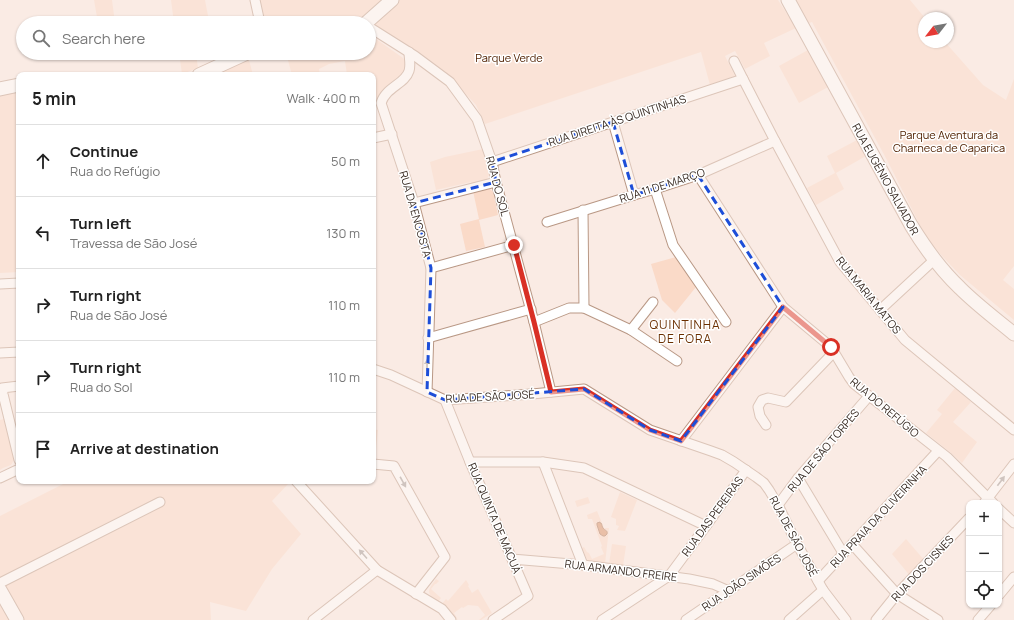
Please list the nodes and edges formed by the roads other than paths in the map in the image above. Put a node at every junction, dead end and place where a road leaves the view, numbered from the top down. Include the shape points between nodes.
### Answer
1 (254, 0) edge
2 (392, 0) edge
3 (788, 0) edge
4 (258, 16) edge
5 (374, 16) edge
6 (376, 31) edge
7 (409, 52) junction
8 (231, 60) edge
9 (734, 61) dead end
10 (205, 72) edge
11 (743, 79) junction
12 (16, 86) edge
13 (0, 89) edge
14 (613, 122) junction
15 (392, 134) junction
16 (376, 137) edge
17 (775, 141) junction
18 (492, 162) junction
19 (698, 175) junction
20 (496, 182) junction
21 (655, 189) junction
22 (634, 195) junction
23 (414, 203) junction
24 (584, 210) junction
25 (547, 222) dead end
26 (514, 245) junction
27 (934, 260) junction
28 (431, 268) junction
29 (16, 283) edge
30 (0, 284) edge
31 (653, 302) dead end
32 (783, 307) junction
33 (531, 308) junction
34 (584, 308) junction
35 (880, 310) junction
36 (534, 322) junction
37 (726, 322) dead end
38 (631, 330) junction
39 (1014, 334) edge
40 (428, 338) junction
41 (16, 352) edge
42 (834, 352) junction
43 (0, 353) edge
44 (677, 361) dead end
45 (376, 370) edge
46 (16, 386) edge
47 (427, 392) junction
48 (551, 392) junction
49 (869, 396) junction
50 (445, 400) junction
51 (766, 426) dead end
52 (1014, 430) edge
53 (681, 441) junction
54 (16, 448) edge
55 (938, 451) junction
56 (470, 462) junction
57 (542, 462) junction
58 (376, 464) edge
59 (1014, 464) edge
60 (16, 470) edge
61 (746, 470) junction
62 (0, 478) edge
63 (798, 478) junction
64 (299, 484) edge
65 (987, 500) edge
66 (989, 500) edge
67 (160, 502) dead end
68 (778, 505) junction
69 (1002, 511) edge
70 (966, 521) edge
71 (1014, 522) edge
72 (706, 526) junction
73 (797, 544) junction
74 (852, 544) junction
75 (843, 553) junction
76 (512, 559) junction
77 (583, 565) junction
78 (377, 570) junction
79 (669, 576) junction
80 (1014, 577) edge
81 (818, 581) junction
82 (0, 583) edge
83 (0, 590) edge
84 (729, 590) junction
85 (823, 590) junction
86 (1002, 591) edge
87 (416, 594) junction
88 (897, 594) junction
89 (988, 608) edge
90 (17, 620) edge
91 (313, 620) edge
92 (451, 620) edge
93 (493, 620) edge
94 (602, 620) edge
95 (686, 620) edge
96 (789, 620) edge
97 (846, 620) edge
98 (876, 620) edge
99 (938, 620) edge
100 (978, 620) edge

1 - 4 street
2 - 5 street
3 - 27 street, RUA EUGÉNIO SALVADOR via 911,225
6 - 7 street, RUA DO SOL
7 - 15 street, RUA DA ENCOSTA via 410,63 406,78 388,91 380,103
7 - 18 street, RUA DO SOL via 450,82 477,119
8 - 10 street
9 - 11 street, RUA MARIA MATOS
11 - 14 street, RUA DIREITA ÀS QUINTINHAS
11 - 17 street, RUA MARIA MATOS
12 - 13 street
14 - 18 street, RUA DIREITA ÀS QUINTINHAS
14 - 22 street
15 - 16 street
15 - 23 street, RUA DA ENCOSTA
17 - 19 street, RUA 11 DE MARÇO
17 - 35 street, RUA MARIA MATOS via 840,262
18 - 20 street, RUA DO SOL
19 - 21 street, RUA 11 DE MARÇO
19 - 32 street, RUA DO REFÚGIO
20 - 23 street
20 - 26 street, RUA DO SOL
21 - 22 street, RUA 11 DE MARÇO
21 - 37 street via 673,245
22 - 24 street, RUA 11 DE MARÇO
23 - 28 street, RUA DA ENCOSTA
24 - 25 street, RUA 11 DE MARÇO
24 - 34 street
26 - 28 street
26 - 33 street, RUA DO SOL
27 - 35 street
27 - 39 street, RUA EUGÉNIO SALVADOR via 960,288
28 - 40 street, RUA DA ENCOSTA
29 - 30 street
31 - 38 street
32 - 42 street, RUA DO REFÚGIO via 828,344
32 - 53 street
33 - 36 street, RUA DO SOL
33 - 40 street
34 - 36 street via 569,308
34 - 38 street
35 - 52 street, RUA MARIA MATOS via 906,340
36 - 48 street, RUA DO SOL
38 - 44 street
47 -> 40 street, RUA DA ENCOSTA
41 - 43 street
42 - 49 street, RUA DO REFÚGIO via 854,384
42 - 51 street via 786,402 768,398 762,400 758,407
45 - 47 street, RUA DE SÃO JOSÉ
46 - 54 street via 2,388
47 - 50 street, RUA DE SÃO JOSÉ
48 - 50 street, RUA DE SÃO JOSÉ
48 - 53 street, RUA DE SÃO JOSÉ via 584,389 650,430
49 - 55 street, RUA DO REFÚGIO
49 - 63 street, RUA DE SÃO TORPES
50 - 56 street, RUA QUINTA DE MACUÁ
53 - 61 street, RUA DE SÃO JOSÉ via 722,455
55 - 65 street, RUA DO REFÚGIO via 955,465
55 - 74 street, RUA PRAIA DA OLIVEIRINHA
56 - 57 street
56 - 76 street, RUA QUINTA DE MACUÁ
57 - 72 street via 584,468
57 - 77 street
58 -> 87 street via 394,466 445,557
66 -> 59 street
60 - 62 street
61 - 68 street, RUA DE SÃO JOSÉ via 764,484
61 - 72 street, RUA DAS PEREIRAS
63 - 68 street, RUA DE SÃO TORPES
63 - 75 street
78 -> 64 street
67 - 82 street
68 - 73 street, RUA DE SÃO JOSÉ
69 - 71 street
70 - 88 street, RUA DOS CISNES
72 - 79 street, RUA DAS PEREIRAS
73 - 81 street, RUA DE SÃO JOSÉ
73 - 84 street, RUA JOÃO SIMÕES
74 - 75 street, RUA PRAIA DA OLIVEIRINHA
74 - 88 street
75 - 81 street, RUA PRAIA DA OLIVEIRINHA
76 - 77 street, RUA ARMANDO FREIRE
76 - 93 street, RUA QUINTA DE MACUÁ via 528,596
77 - 79 street, RUA ARMANDO FREIRE
78 - 87 street
78 - 91 street
79 - 84 street, RUA ARMANDO FREIRE via 713,584
79 - 94 street, RUA DAS PEREIRAS
80 - 86 street
81 - 85 street, RUA DE SÃO JOSÉ
83 - 90 street
84 - 95 street, RUA JOÃO SIMÕES
85 - 96 street
85 - 97 street, RUA DE SÃO JOSÉ
87 - 92 street via 442,609
88 - 98 street, RUA DOS CISNES
88 - 99 street
89 - 100 street

